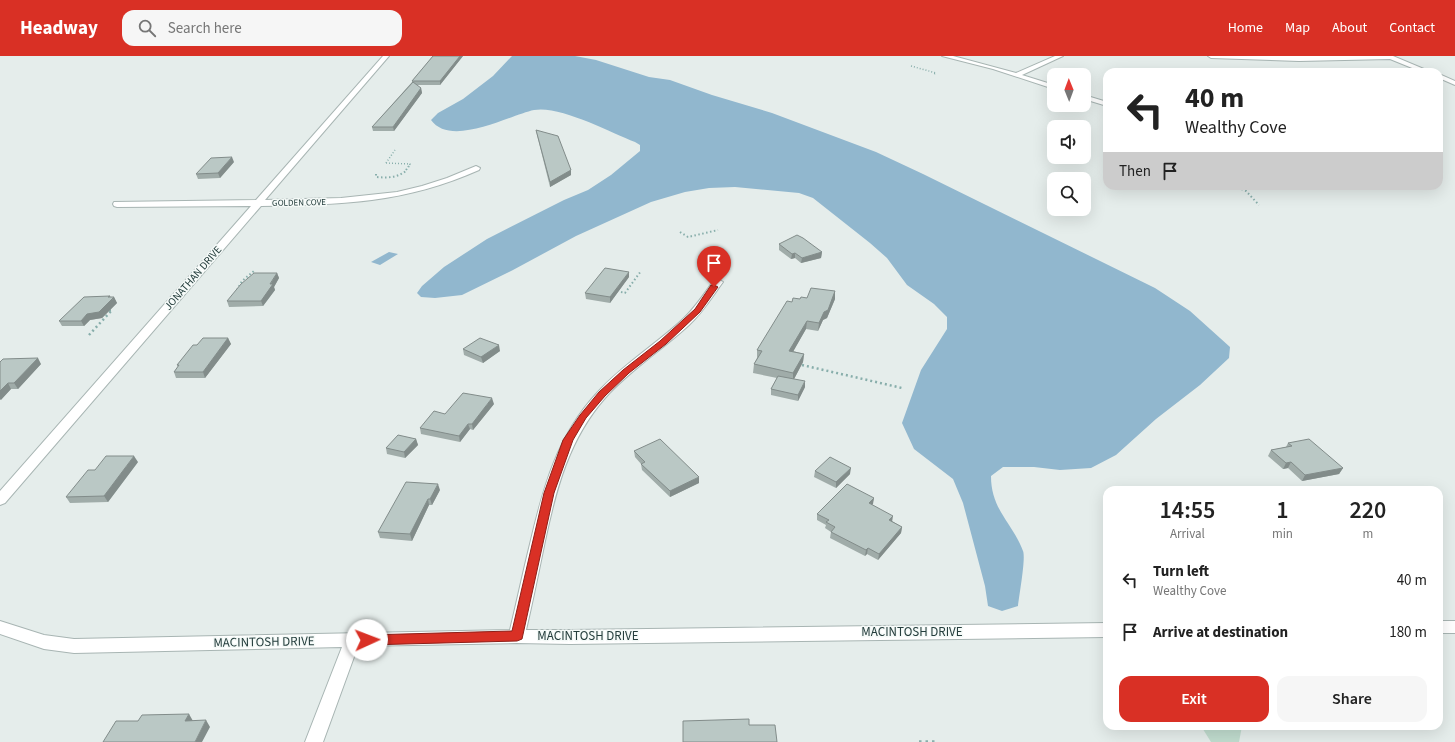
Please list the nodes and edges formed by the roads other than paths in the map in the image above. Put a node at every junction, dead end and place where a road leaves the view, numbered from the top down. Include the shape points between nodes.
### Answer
1 (386, 56) edge
2 (945, 56) edge
3 (1060, 56) edge
4 (1211, 56) edge
5 (1390, 56) edge
6 (1418, 68) edge
7 (1016, 75) junction
8 (1443, 78) edge
9 (1455, 83) edge
10 (1047, 85) edge
11 (1091, 99) edge
12 (1103, 103) edge
13 (476, 168) dead end
14 (260, 203) junction
15 (117, 204) dead end
16 (718, 282) dead end
17 (0, 500) edge
18 (0, 627) edge
19 (1455, 627) edge
20 (1443, 628) edge
21 (1103, 630) edge
22 (517, 636) junction
23 (352, 641) junction
24 (314, 742) edge

1 - 14 street, JONATHAN DRIVE
2 - 7 street
3 - 7 street
4 - 5 street via 1306,59
5 - 6 street
7 - 10 street
8 - 9 street
11 - 12 street
13 - 14 street, GOLDEN COVE via 432,186 400,194 345,202
14 - 15 street, GOLDEN COVE
14 - 17 street, JONATHAN DRIVE via 194,275
16 - 22 street via 698,311 602,394 568,440 549,493
18 - 23 street, MACINTOSH DRIVE via 44,642 74,646
19 - 20 street
21 - 22 street, MACINTOSH DRIVE
22 - 23 street, MACINTOSH DRIVE
23 - 24 street

